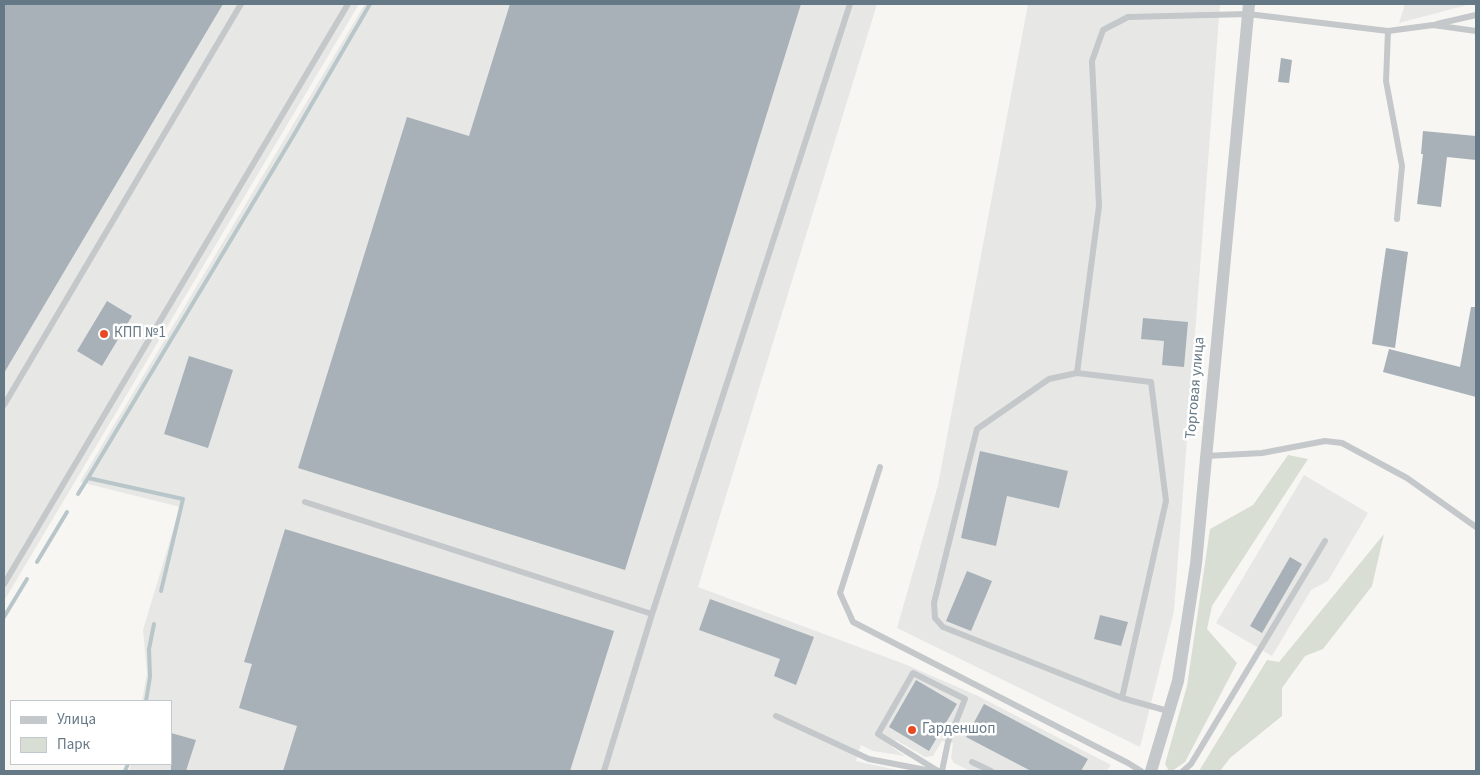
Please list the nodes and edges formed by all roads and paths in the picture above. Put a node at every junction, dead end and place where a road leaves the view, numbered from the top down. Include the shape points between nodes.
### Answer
1 (241, 4) edge
2 (348, 4) edge
3 (850, 4) edge
4 (1248, 9) edge
5 (1476, 15) edge
6 (1433, 25) junction
7 (1388, 31) junction
8 (1476, 31) edge
9 (1397, 219) dead end
10 (1077, 373) junction
11 (4, 405) edge
12 (1206, 456) junction
13 (880, 468) dead end
14 (305, 502) dead end
15 (1476, 527) edge
16 (1325, 541) dead end
17 (4, 584) edge
18 (652, 614) junction
19 (1122, 698) junction
20 (1168, 711) junction
21 (776, 716) dead end
22 (972, 762) dead end
23 (604, 771) edge
24 (931, 771) edge
25 (940, 771) edge
26 (991, 771) edge
27 (1141, 771) edge
28 (1151, 771) edge
29 (1183, 771) edge

1 - 11 lane
2 - 17 lane
3 - 18 lane
4 - 7 lane
4 - 10 lane via 1128,17 1103,30 1092,61 1099,206
4 - 12 street, Торговая улица
5 - 6 lane
6 - 7 lane
6 - 8 lane
7 - 9 lane via 1386,81 1402,166
10 - 19 lane via 1151,382 1166,501
10 - 19 lane via 1049,379 977,429 934,603 934,618 944,626
12 - 15 lane via 1262,453 1325,441 1342,443 1407,478
12 - 20 street, Торговая улица via 1196,564 1178,681
13 - 27 lane via 840,593 854,622
14 - 18 lane
16 - 29 lane via 1226,708 1191,764
18 - 23 lane
19 - 20 lane
20 - 28 street, Торговая улица
21 - 24 lane via 869,759
22 - 26 lane
25 - 25 lane via 965,699 913,674 878,734

